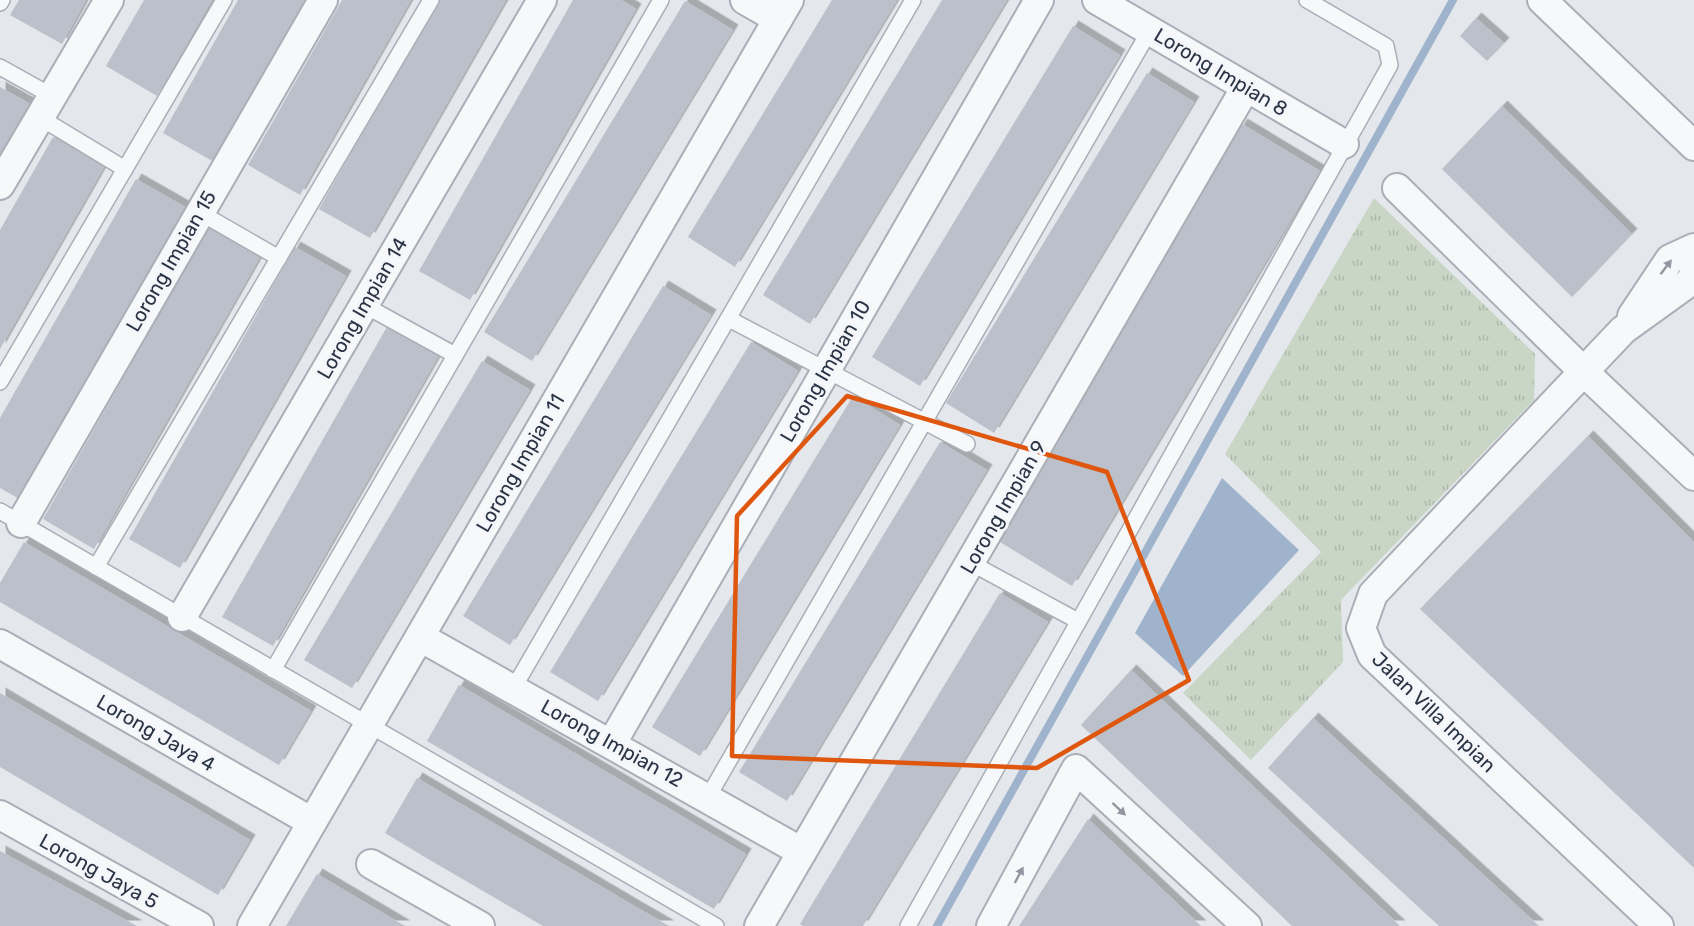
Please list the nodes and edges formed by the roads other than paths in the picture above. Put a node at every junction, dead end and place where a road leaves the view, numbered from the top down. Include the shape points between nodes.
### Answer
1 (109, 0) edge
2 (224, 0) edge
3 (323, 0) edge
4 (431, 0) edge
5 (543, 0) edge
6 (661, 0) edge
7 (745, 0) edge
8 (913, 0) edge
9 (1039, 0) edge
10 (1097, 0) edge
11 (1307, 0) edge
12 (1542, 0) edge
13 (783, 10) edge
14 (1150, 30) junction
15 (0, 67) edge
16 (1246, 87) junction
17 (46, 107) junction
18 (1344, 144) junction
19 (1694, 146) edge
20 (125, 169) junction
21 (0, 185) edge
22 (1397, 188) dead end
23 (199, 212) junction
24 (1694, 248) edge
25 (279, 258) junction
26 (1694, 273) edge
27 (364, 305) junction
28 (729, 319) junction
29 (1623, 330) junction
30 (455, 355) junction
31 (825, 370) junction
32 (1583, 371) junction
33 (0, 382) edge
34 (923, 420) junction
35 (967, 444) dead end
36 (1694, 476) edge
37 (10, 517) edge
38 (971, 563) junction
39 (96, 567) junction
40 (182, 617) junction
41 (1078, 621) junction
42 (420, 637) junction
43 (0, 645) edge
44 (273, 670) junction
45 (513, 688) junction
46 (368, 725) junction
47 (612, 743) junction
48 (708, 797) junction
49 (0, 815) edge
50 (312, 822) junction
51 (802, 852) junction
52 (371, 864) dead end
53 (199, 926) edge
54 (252, 926) edge
55 (480, 926) edge
56 (716, 926) edge
57 (759, 926) edge
58 (908, 926) edge
59 (991, 926) edge
60 (1247, 926) edge
61 (1659, 926) edge

1 - 17 street
2 - 20 lane
3 - 23 street, Lorong Impian 15
4 - 25 lane
5 - 27 street, Lorong Impian 14
6 - 30 lane
7 - 13 street
8 - 28 lane
9 - 31 street, Lorong Impian 10
10 - 14 street, Lorong Impian 8
11 - 18 lane via 1386,46 1389,65
12 - 19 street
13 - 42 street, Lorong Impian 11
14 - 16 street, Lorong Impian 8
14 - 34 lane
15 - 17 lane
16 - 18 street, Lorong Impian 8
16 - 38 street, Lorong Impian 9
17 - 20 lane
17 - 21 street
18 - 41 lane
20 - 33 lane
22 - 32 street
23 - 25 lane
23 - 37 street, Lorong Impian 15
29 -> 24 street, Jalan Villa Impian via 1670,259
25 - 39 lane
26 - 29 street, Jalan Villa Impian via 1691,281
27 - 30 lane
27 - 40 street, Lorong Impian 14
28 - 31 lane
28 - 45 lane
29 - 32 street, Jalan Villa Impian
30 - 44 lane
31 - 34 lane
31 - 47 street, Lorong Impian 10
32 - 36 street
32 - 61 street, Jalan Villa Impian via 1373,594 1361,628 1372,655
34 - 35 lane
34 - 48 lane
37 - 39 lane
38 - 41 lane
38 - 51 street, Lorong Impian 9
39 - 40 lane
40 - 44 lane
41 - 58 lane
42 - 45 street, Lorong Impian 12
42 - 46 street, Lorong Impian 11
43 - 50 street, Lorong Jaya 4
44 - 46 lane
45 - 47 street, Lorong Impian 12
46 - 50 street, Lorong Impian 11
46 - 56 lane
47 - 48 street, Lorong Impian 12
48 - 51 street, Lorong Impian 12
49 - 53 street, Lorong Jaya 5
50 - 54 street, Lorong Impian 11
51 - 57 street, Lorong Impian 9
52 - 55 street
59 -> 60 street via 1076,769

